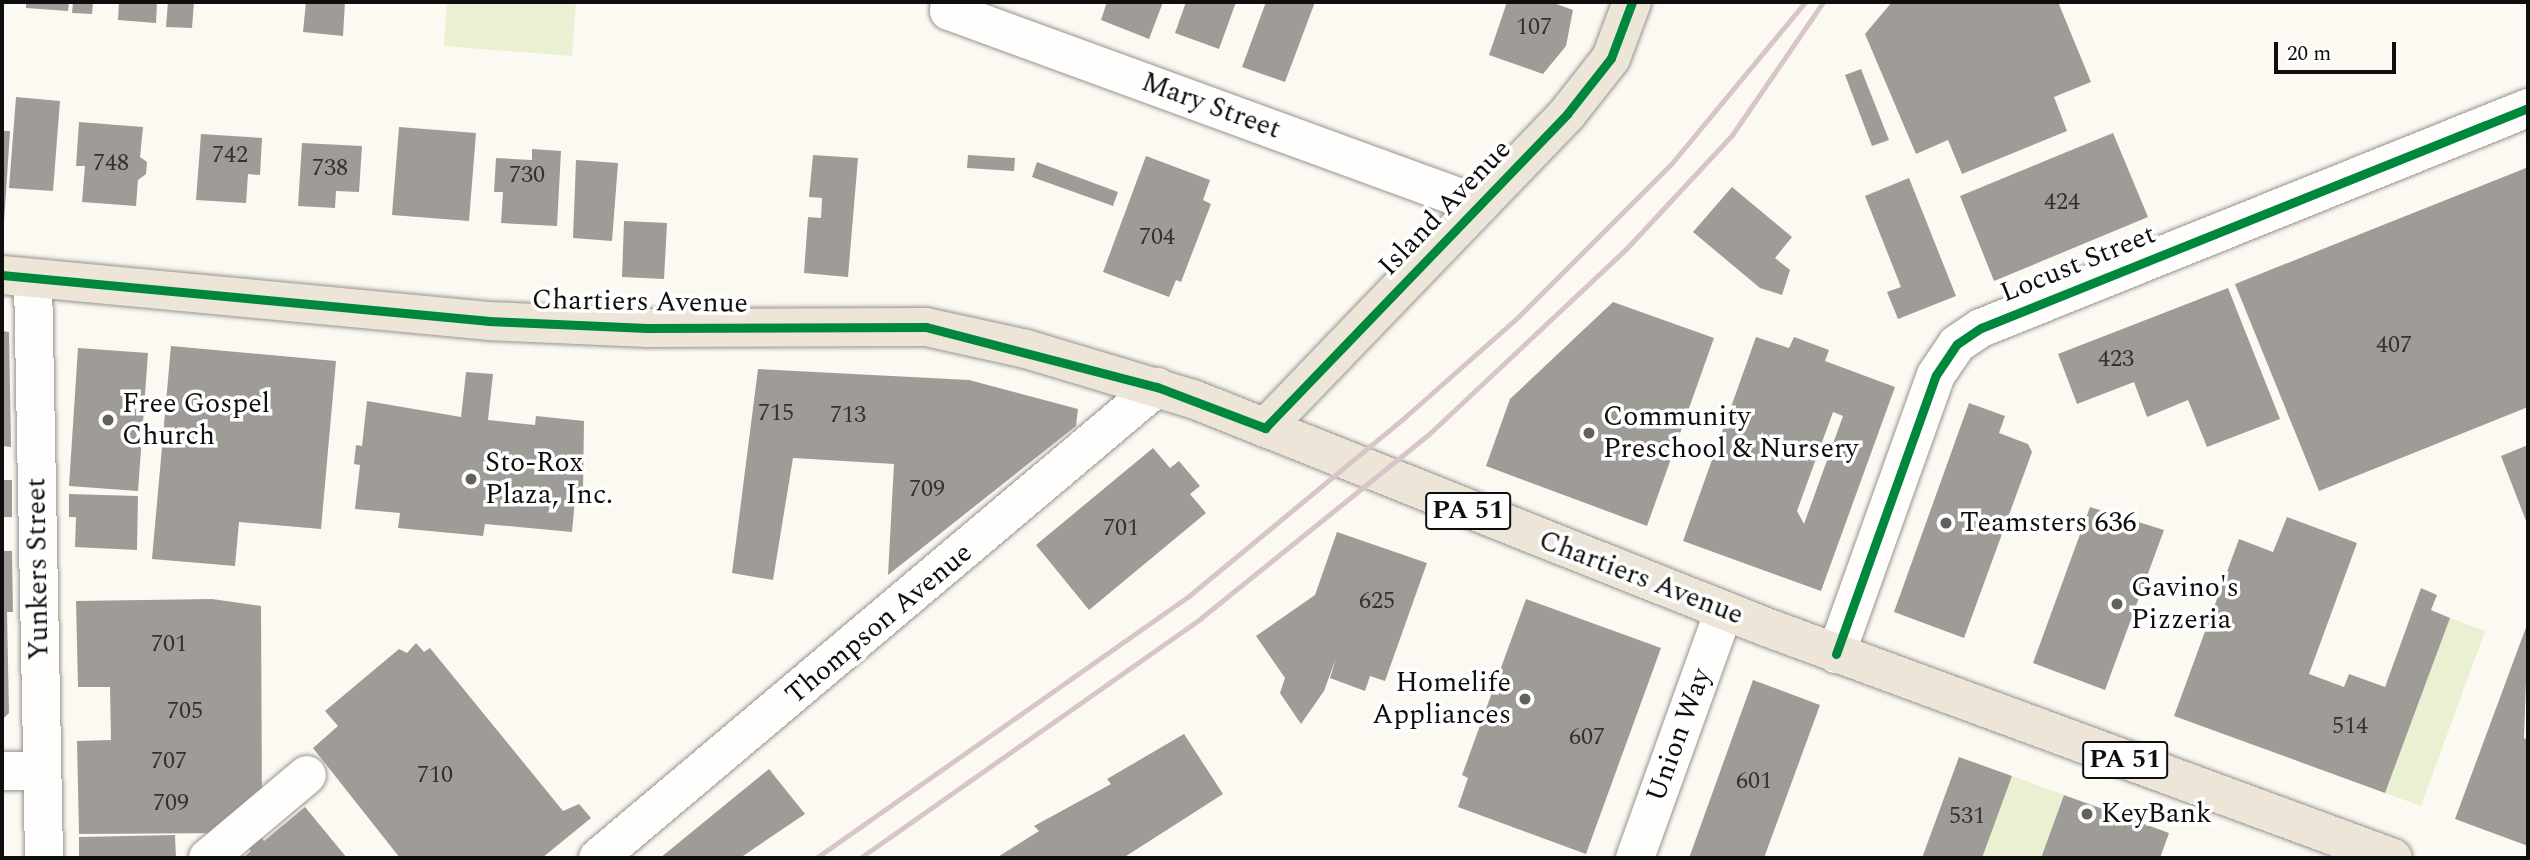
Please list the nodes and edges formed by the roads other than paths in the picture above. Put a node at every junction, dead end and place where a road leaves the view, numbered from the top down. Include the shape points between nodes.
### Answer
1 (950, 2) edge
2 (1632, 2) edge
3 (2528, 108) edge
4 (1480, 205) junction
5 (17, 277) edge
6 (1157, 387) junction
7 (1265, 428) junction
8 (1724, 611) junction
9 (1836, 654) junction
10 (2, 771) edge
11 (42, 771) junction
12 (307, 775) dead end
13 (44, 858) edge
14 (208, 858) edge
15 (598, 858) edge
16 (1635, 858) edge
17 (2393, 858) edge

1 - 4 street, Mary Street via 949,11
2 - 4 main road, Island Avenue via 1611,58 1567,114
3 - 9 street, Locust Street via 1981,328 1957,344 1936,375
4 - 7 main road, Island Avenue
5 - 6 main road, Chartiers Avenue via 488,321 647,328 926,327
5 - 11 street, Yunkers Street
6 - 7 main road, Chartiers Avenue
6 - 15 street, Thompson Avenue
7 - 8 main road, Chartiers Avenue / PA 51
8 - 9 main road, Chartiers Avenue / PA 51
8 - 16 street, Union Way
9 - 17 main road, Chartiers Avenue / PA 51
10 - 11 street
11 - 13 street, Yunkers Street
12 - 14 street

